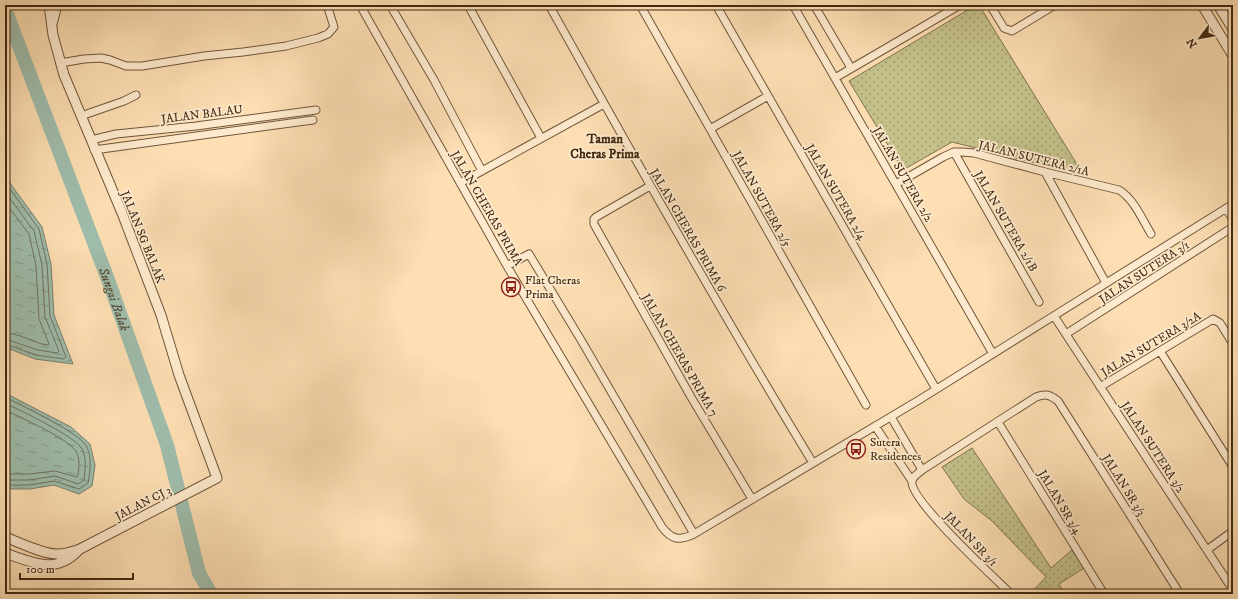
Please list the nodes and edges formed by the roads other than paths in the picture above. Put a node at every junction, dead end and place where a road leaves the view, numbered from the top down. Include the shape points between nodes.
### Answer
1 (49, 5) edge
2 (58, 5) edge
3 (328, 5) edge
4 (360, 5) edge
5 (390, 5) edge
6 (468, 5) edge
7 (549, 5) edge
8 (640, 5) edge
9 (716, 5) edge
10 (793, 5) edge
11 (960, 5) edge
12 (990, 5) edge
13 (1055, 5) edge
14 (1202, 5) edge
15 (1218, 5) edge
16 (818, 6) edge
17 (1233, 29) edge
18 (52, 30) junction
19 (1233, 56) edge
20 (60, 63) junction
21 (851, 68) junction
22 (835, 78) junction
23 (136, 95) dead end
24 (768, 96) junction
25 (604, 104) junction
26 (316, 110) dead end
27 (81, 116) junction
28 (312, 120) dead end
29 (710, 129) junction
30 (541, 138) junction
31 (91, 140) junction
32 (94, 150) junction
33 (954, 152) junction
34 (482, 171) junction
35 (1044, 172) junction
36 (460, 183) junction
37 (896, 184) junction
38 (650, 186) junction
39 (1233, 204) edge
40 (1226, 209) junction
41 (1233, 219) edge
42 (1233, 227) edge
43 (1151, 234) dead end
44 (507, 266) junction
45 (1106, 283) junction
46 (1039, 302) dead end
47 (1054, 316) junction
48 (1066, 334) junction
49 (1233, 344) edge
50 (1160, 351) junction
51 (993, 354) junction
52 (1100, 387) junction
53 (936, 389) junction
54 (866, 405) dead end
55 (890, 417) junction
56 (998, 422) junction
57 (875, 426) junction
58 (813, 463) junction
59 (1233, 467) edge
60 (922, 470) junction
61 (217, 478) joint
62 (912, 481) junction
63 (752, 499) junction
64 (1233, 531) edge
65 (694, 534) junction
66 (5, 537) edge
67 (80, 549) junction
68 (1207, 550) junction
69 (5, 553) edge
70 (1233, 590) edge
71 (1011, 594) edge
72 (1104, 594) edge
73 (1180, 594) edge

1 - 18 street, JALAN SG BALAK
2 - 18 street
3 - 20 street via 334,27 328,34 286,46 142,66 126,66 101,58
4 - 36 street, JALAN CHERAS PRIMA
5 - 34 street via 434,80
6 - 30 street
7 - 25 street, JALAN CHERAS PRIMA 6
8 - 29 street, JALAN SUTERA 2/5
9 - 24 street, JALAN SUTERA 2/4
10 - 22 street, JALAN SUTERA 2/2
11 - 21 street
12 - 13 street via 1004,28 1012,31
14 - 19 street
15 - 17 street
16 - 21 street
18 - 20 street, JALAN SG BALAK
20 - 27 street, JALAN SG BALAK
21 - 22 street
22 - 37 street, JALAN SUTERA 2/2
23 - 27 street
24 - 29 street
24 - 53 street, JALAN SUTERA 2/4
25 - 30 street
25 - 38 street, JALAN CHERAS PRIMA 6
26 - 31 street, JALAN BALAU via 116,134
27 - 31 street, JALAN SG BALAK
28 - 32 street
29 - 54 street, JALAN SUTERA 2/5
30 - 34 street
31 - 32 street, JALAN SG BALAK
32 - 61 street, JALAN SG BALAK via 122,213 162,316 179,374
33 - 35 street, JALAN SUTERA 2/1A via 974,153
33 - 37 street, JALAN SUTERA 2/1A
33 - 46 street, JALAN SUTERA 2/1B
34 - 36 street
35 - 43 street, JALAN SUTERA 2/1A via 1119,190 1130,199
35 - 45 street
36 - 44 street, JALAN CHERAS PRIMA
37 - 51 street, JALAN SUTERA 2/2
38 - 58 street, JALAN CHERAS PRIMA 6
38 - 63 street, JALAN CHERAS PRIMA 7 via 594,219 594,224 690,397
39 - 40 street
40 - 41 street
40 - 45 street
42 - 48 street, JALAN SUTERA 3/1
44 - 65 street, JALAN CHERAS PRIMA via 662,527 668,535 676,538
44 - 65 street via 528,254
45 - 47 street
47 - 48 street, JALAN SUTERA 3/2
47 - 51 street
48 - 52 street, JALAN SUTERA 3/2
49 - 50 street, JALAN SUTERA 3/2A via 1220,323 1213,319
50 - 52 street, JALAN SUTERA 3/2A
50 - 59 street
51 - 53 street
52 - 68 street, JALAN SUTERA 3/2
53 - 55 street
55 - 57 street
55 - 60 street
56 - 60 street
56 - 72 street, JALAN SR 3/4
56 - 73 street, JALAN SR 3/3 via 1044,394 1058,401
57 - 58 street
57 - 62 street
58 - 63 street
60 - 62 street
61 - 67 street, JALAN CJ 3
62 - 71 street, JALAN SR 3/1 via 918,497 970,555
63 - 65 street
64 - 68 street
66 - 67 street, JALAN CJ 3 via 53,554
67 - 69 street, JALAN CJ 3 via 64,562 51,565 40,565
68 - 70 street, JALAN SUTERA 3/2

